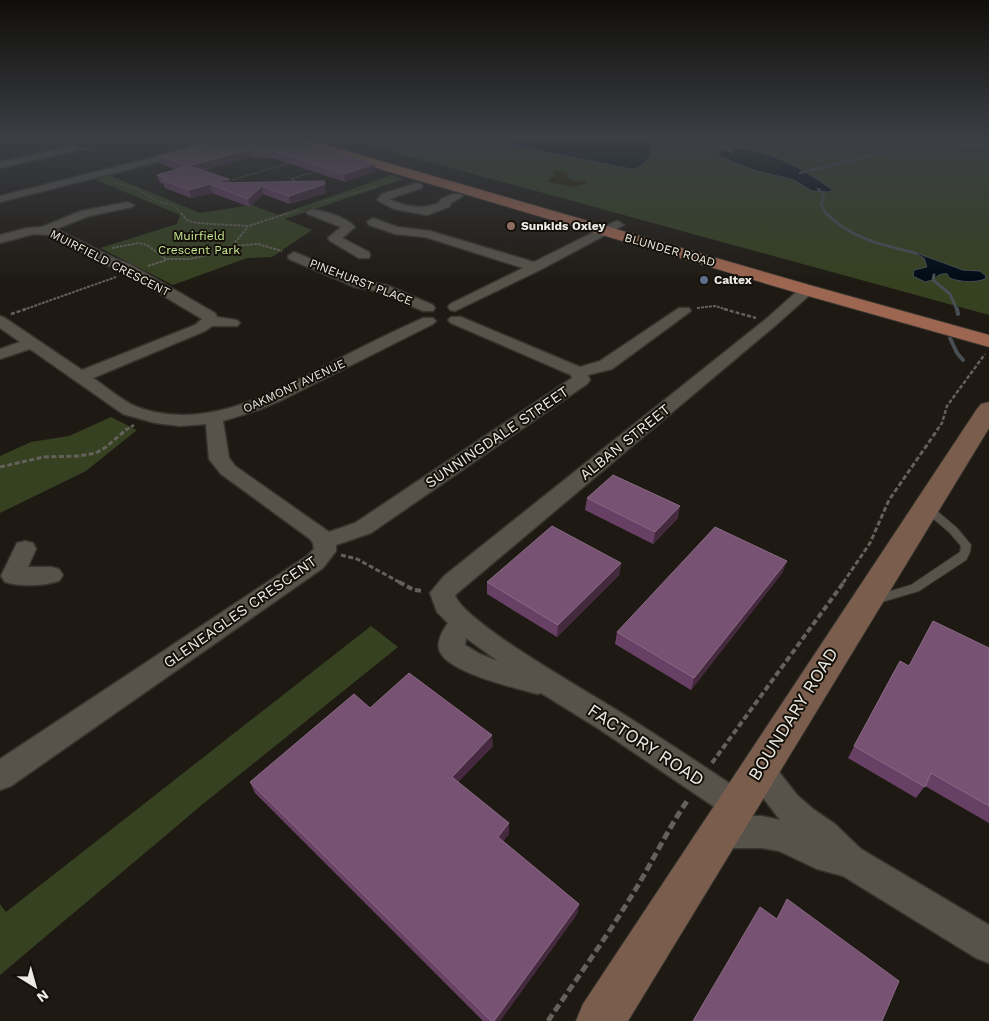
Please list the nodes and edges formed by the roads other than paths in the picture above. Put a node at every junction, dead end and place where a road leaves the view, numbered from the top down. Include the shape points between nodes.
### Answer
1 (49, 187) edge
2 (415, 187) edge
3 (464, 187) edge
4 (474, 187) edge
5 (457, 196) dead end
6 (0, 199) edge
7 (128, 205) dead end
8 (398, 207) junction
9 (309, 210) road end
10 (361, 225) junction
11 (612, 228) junction
12 (45, 230) junction
13 (0, 239) edge
14 (364, 255) dead end
15 (294, 256) road end
16 (535, 267) junction
17 (807, 290) junction
18 (684, 312) road end
19 (456, 313) junction
20 (428, 314) junction
21 (5, 318) edge
22 (209, 321) junction
23 (232, 323) dead end
24 (989, 326) edge
25 (31, 343) junction
26 (987, 345) edge
27 (0, 354) edge
28 (578, 372) junction
29 (80, 377) junction
30 (989, 409) edge
31 (214, 418) junction
32 (926, 507) junction
33 (325, 546) junction
34 (25, 549) dead end
35 (50, 575) dead end
36 (7, 579) edge
37 (442, 594) joint
38 (864, 603) junction
39 (759, 769) junction
40 (0, 776) edge
41 (727, 818) junction
42 (849, 861) junction
43 (989, 945) edge
44 (600, 1021) edge

1 - 6 street
2 - 8 street via 383,198
3 - 11 main road, BLUNDER ROAD
4 - 11 main road, BLUNDER ROAD
5 - 8 street via 427,212
7 - 12 street via 57,222
8 - 10 street
9 - 10 street
10 - 14 street via 334,238
10 - 16 street via 426,234
11 - 16 street
11 - 17 main road, BLUNDER ROAD
11 - 24 main road, BLUNDER ROAD
12 - 13 street, MUIRFIELD CRESCENT
12 - 22 street, MUIRFIELD CRESCENT via 124,267 204,311 210,316
15 - 20 street, PINEHURST PLACE via 360,284 381,288
16 - 19 street
17 - 26 main road, BLUNDER ROAD
17 - 37 street, ALBAN STREET via 452,582
18 - 28 street, SUNNINGDALE STREET via 600,368
19 - 20 street via 438,305
19 - 28 street
20 - 31 street, OAKMONT AVENUE via 268,401
21 - 25 street, OAKMONT AVENUE
22 - 23 street
22 - 29 street via 200,328
25 - 27 street
25 - 29 street, OAKMONT AVENUE
28 - 33 street, SUNNINGDALE STREET via 581,380 363,528
29 - 31 street, OAKMONT AVENUE via 129,410 150,417
30 - 32 main road, BOUNDARY ROAD
31 - 33 street, GLENEAGLES CRESCENT via 219,459 228,470 318,534
32 - 38 main road, BOUNDARY ROAD
32 - 38 lane via 961,537 966,545 962,557 915,588
33 - 40 street, GLENEAGLES CRESCENT via 315,562
34 - 36 street
35 - 36 street
37 - 41 street, FACTORY ROAD via 446,606 462,623 452,636 452,649 462,658 475,665 554,688 609,720 700,781
38 - 39 main road, BOUNDARY ROAD
39 - 41 main road, BOUNDARY ROAD
39 - 42 street via 786,805 824,835
41 - 42 street via 782,836 817,853
41 - 44 main road, BOUNDARY ROAD
42 - 43 street

